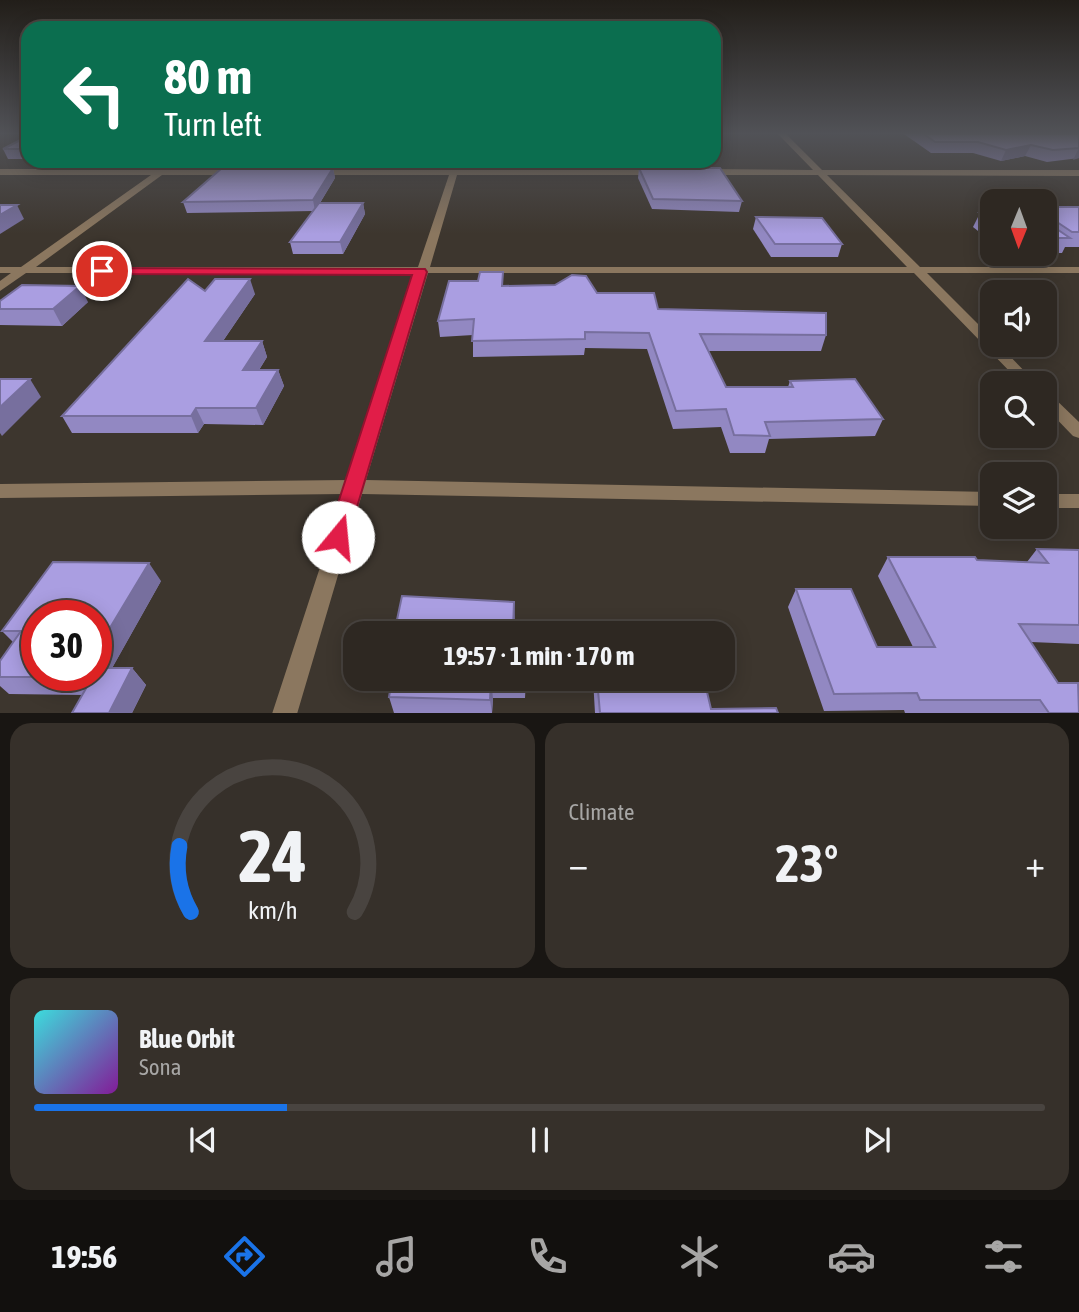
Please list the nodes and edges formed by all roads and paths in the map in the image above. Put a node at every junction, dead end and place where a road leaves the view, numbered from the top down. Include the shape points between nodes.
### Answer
1 (812, 167) edge
2 (165, 168) edge
3 (425, 168) edge
4 (455, 168) edge
5 (497, 168) edge
6 (0, 172) edge
7 (159, 172) junction
8 (240, 172) edge
9 (306, 172) edge
10 (663, 172) edge
11 (691, 172) edge
12 (817, 173) junction
13 (1079, 173) edge
14 (0, 270) edge
15 (23, 270) junction
16 (1079, 270) edge
17 (915, 271) junction
18 (420, 272) junction
19 (0, 288) edge
20 (1017, 371) edge
21 (1057, 410) edge
22 (1079, 432) edge
23 (353, 487) junction
24 (0, 491) edge
25 (980, 499) edge
26 (1057, 500) edge
27 (1079, 501) edge
28 (284, 713) edge

1 - 12 street
2 - 7 street
3 - 9 street
4 - 18 street
5 - 10 street
6 - 7 street
7 - 8 street
7 - 15 street
11 - 12 street
12 - 13 street
12 - 17 street
14 - 15 street
15 - 18 street
15 - 19 street
16 - 17 street
17 - 18 street
17 - 20 street
18 - 23 street
21 - 22 street
23 - 24 street
23 - 25 street
23 - 28 street
26 - 27 street

